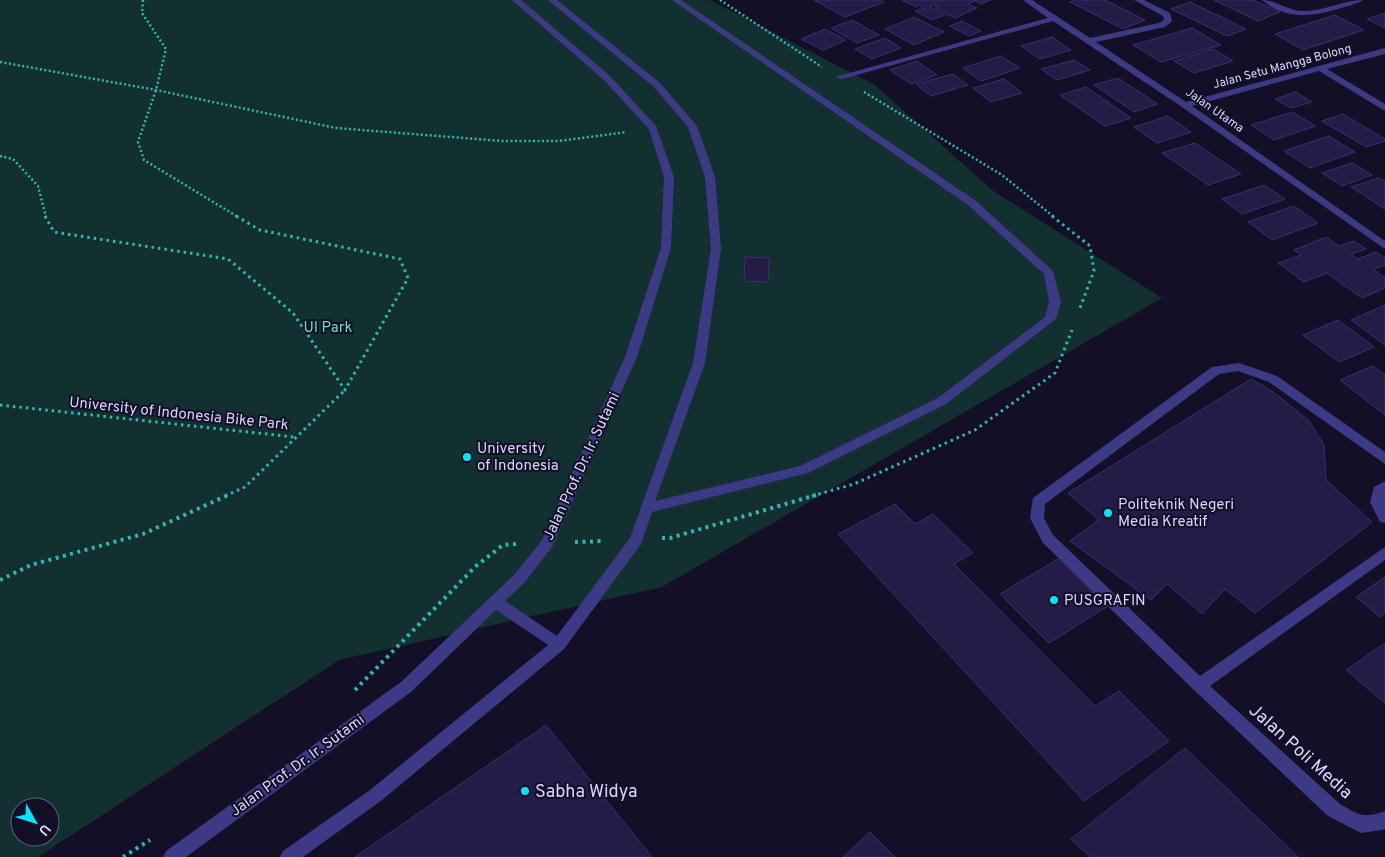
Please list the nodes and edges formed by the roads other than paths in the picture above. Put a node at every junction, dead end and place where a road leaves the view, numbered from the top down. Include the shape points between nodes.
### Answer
1 (516, 0) edge
2 (552, 0) edge
3 (676, 0) edge
4 (1026, 0) edge
5 (1138, 0) edge
6 (1266, 0) edge
7 (1359, 0) edge
8 (1056, 18) junction
9 (1090, 41) junction
10 (1385, 51) edge
11 (1321, 69) junction
12 (838, 77) road end
13 (1185, 104) junction
14 (1385, 108) edge
15 (1385, 246) edge
16 (1385, 459) edge
17 (1385, 486) edge
18 (646, 508) junction
19 (1385, 518) edge
20 (1385, 553) edge
21 (495, 602) junction
22 (559, 645) junction
23 (1199, 685) junction
24 (1385, 819) edge
25 (172, 857) edge
26 (289, 857) edge

1 - 21 street, Jalan Prof. Dr. Ir. Sutami via 607,78 653,128 669,177 666,248 631,357 547,543 520,578
2 - 18 street via 657,85 692,126 710,178 716,249 699,363
3 - 18 street via 972,202 1049,273 1055,302 1050,319 942,401 803,470
4 - 8 street, Jalan Utama
5 - 9 street via 1167,15 1168,21
6 - 7 street via 1302,14
8 - 9 street, Jalan Utama
8 - 12 street
9 - 13 street, Jalan Utama
10 - 11 street, Jalan Setu Mangga Bolong
11 - 13 street, Jalan Setu Mangga Bolong
11 - 14 street
13 - 15 street, Jalan Utama
16 - 23 street, Jalan Poli Media via 1274,379 1239,367 1216,370 1038,502 1037,518 1048,539
17 - 19 street via 1379,491 1377,502
18 - 22 street via 636,540
20 - 23 street
21 - 22 street
21 - 25 street, Jalan Prof. Dr. Ir. Sutami via 406,687
22 - 26 street via 376,795
23 - 24 street, Jalan Poli Media via 1334,810 1361,825

